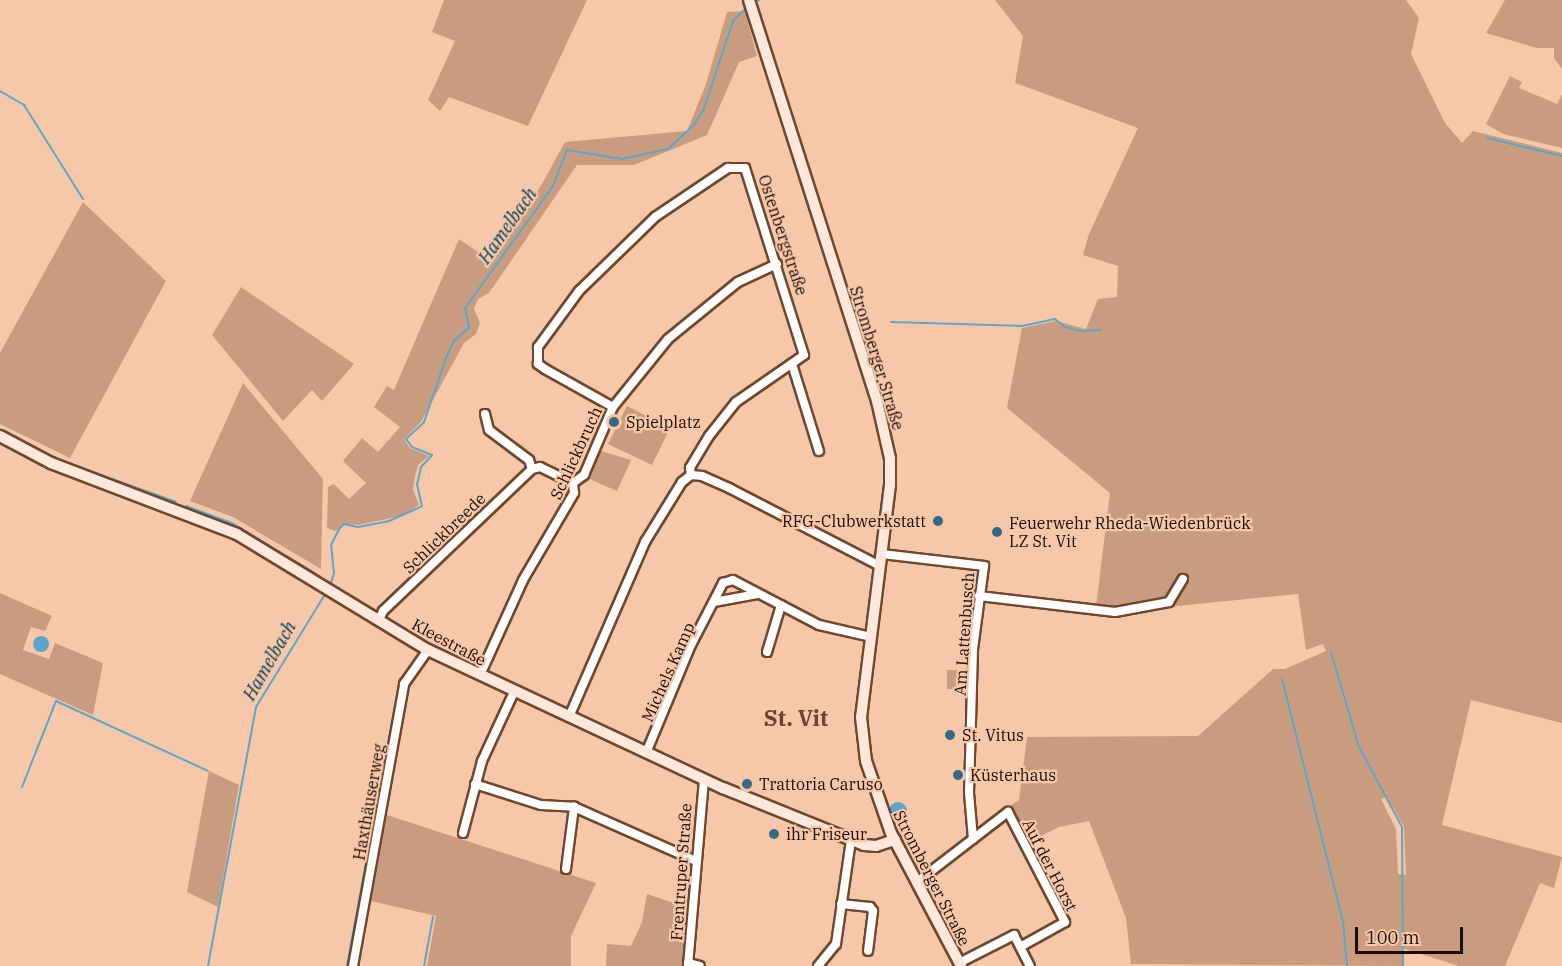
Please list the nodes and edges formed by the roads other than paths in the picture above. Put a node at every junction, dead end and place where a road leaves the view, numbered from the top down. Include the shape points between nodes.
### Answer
1 (748, 0) edge
2 (777, 264) junction
3 (792, 364) junction
4 (613, 407) junction
5 (485, 414) dead end
6 (0, 436) edge
7 (819, 451) dead end
8 (532, 469) junction
9 (691, 475) junction
10 (573, 483) junction
11 (882, 554) junction
12 (880, 566) junction
13 (1183, 579) dead end
14 (757, 594) junction
15 (979, 596) junction
16 (714, 602) junction
17 (782, 605) junction
18 (378, 620) junction
19 (871, 637) junction
20 (428, 650) junction
21 (767, 652) dead end
22 (480, 675) junction
23 (514, 692) junction
24 (569, 717) junction
25 (646, 753) junction
26 (704, 780) junction
27 (475, 784) junction
28 (574, 807) junction
29 (463, 833) dead end
30 (973, 839) junction
31 (852, 840) junction
32 (895, 840) junction
33 (696, 861) junction
34 (566, 868) dead end
35 (917, 882) junction
36 (842, 904) junction
37 (1020, 947) junction
38 (868, 951) dead end
39 (688, 965) edge
40 (960, 965) edge
41 (353, 966) edge
42 (700, 966) edge
43 (819, 966) edge
44 (1030, 966) edge

1 - 11 main road, Stromberger Straße via 886,432 890,485
2 - 3 street, Ostenbergstraße via 805,348 799,361
2 - 4 street, Schlickbruch via 738,282 687,320
2 - 4 street, Ostenbergstraße via 750,176 741,166 728,168 655,217 579,291 536,355 545,369
3 - 7 street
3 - 9 street via 736,402 709,436 690,468
4 - 10 street, Schlickbruch via 584,475
5 - 8 street via 489,430 529,460
6 - 18 main road, Kleestraße via 51,463 223,527
8 - 10 street via 540,467
8 - 18 street, Schlickbreede
9 - 12 street via 729,488
9 - 24 street via 682,482 645,542
10 - 22 street, Schlickbruch via 574,493 523,580
11 - 12 main road, Stromberger Straße
11 - 15 street, Am Lattenbusch via 984,566
12 - 19 main road, Stromberger Straße
13 - 15 street via 1169,602 1115,612
14 - 16 street
14 - 16 street, Michels Kamp via 728,580
14 - 17 street, Michels Kamp
15 - 30 street, Am Lattenbusch via 973,650 969,793
16 - 25 street, Michels Kamp via 675,681
17 - 19 street, Michels Kamp via 819,625
17 - 21 street
18 - 20 main road, Kleestraße
19 - 32 main road, Stromberger Straße via 861,717 862,745 877,800
20 - 22 main road, Kleestraße
20 - 41 street, Haxthäuserweg via 404,684
22 - 23 main road, Kleestraße
23 - 24 main road, Kleestraße
23 - 27 street
24 - 25 main road, Kleestraße
25 - 26 main road, Kleestraße
26 - 31 main road, Kleestraße
26 - 33 street, Frentruper Straße
27 - 28 street via 541,805
27 - 29 street
28 - 33 street
28 - 34 street
30 - 35 street, Auf der Horst
30 - 37 street, Auf der Horst via 1008,812 1064,916 1062,925
31 - 32 main road, Kleestraße via 876,846
31 - 36 street
32 - 35 main road, Stromberger Straße
33 - 39 street, Frentruper Straße
35 - 40 main road, Stromberger Straße
36 - 38 street via 870,907 873,911
36 - 43 street via 836,944
37 - 40 street via 1014,935
37 - 44 street
39 - 42 street

